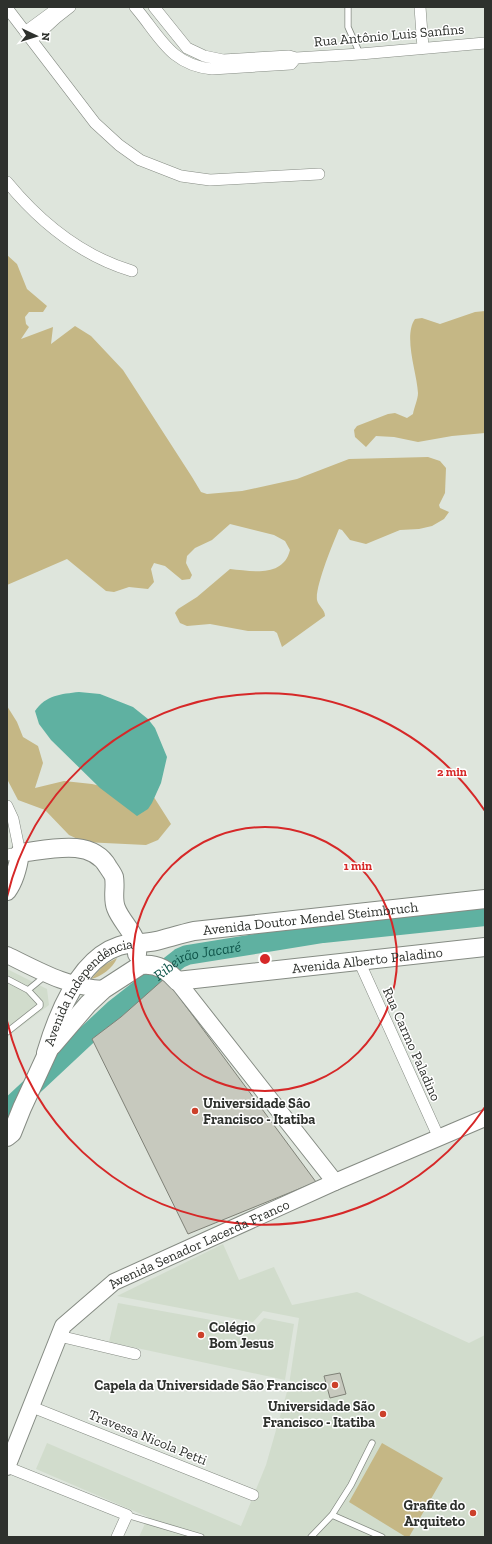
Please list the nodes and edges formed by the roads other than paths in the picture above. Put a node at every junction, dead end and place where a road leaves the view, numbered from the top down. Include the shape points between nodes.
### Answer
1 (59, 7) edge
2 (70, 7) edge
3 (136, 7) edge
4 (154, 7) edge
5 (348, 7) edge
6 (420, 7) edge
7 (7, 8) edge
8 (28, 36) junction
9 (485, 43) edge
10 (422, 48) junction
11 (360, 54) junction
12 (296, 58) junction
13 (319, 174) dead end
14 (7, 182) edge
15 (132, 271) dead end
16 (7, 806) edge
17 (14, 854) edge
18 (7, 892) edge
19 (485, 898) edge
20 (136, 943) junction
21 (485, 946) edge
22 (7, 955) edge
23 (359, 961) junction
24 (47, 974) junction
25 (7, 979) edge
26 (175, 979) junction
27 (75, 985) junction
28 (99, 989) junction
29 (28, 990) junction
30 (7, 1032) edge
31 (46, 1053) junction
32 (485, 1118) edge
33 (439, 1138) junction
34 (9, 1139) edge
35 (335, 1182) junction
36 (59, 1336) junction
37 (135, 1354) dead end
38 (32, 1407) junction
39 (372, 1443) dead end
40 (7, 1467) edge
41 (253, 1495) dead end
42 (127, 1515) junction
43 (332, 1515) junction
44 (117, 1537) edge
45 (201, 1537) edge
46 (311, 1537) edge
47 (382, 1537) edge

1 - 8 street
2 - 8 street
3 - 12 street via 176,57 201,68 290,64
4 - 12 street via 187,48 204,56 223,60 289,56
5 - 11 lane via 348,26
6 - 10 street
7 - 8 street
8 - 13 street via 95,123 140,160 181,176 210,180
9 - 10 street, Rua Antônio Luis Sanfins
10 - 11 street, Rua Antônio Luis Sanfins
11 - 12 street, Rua Antônio Luis Sanfins
14 - 15 street via 27,206 62,235 86,251
16 - 17 street via 13,819
17 - 18 main road via 18,867
17 - 20 main road via 67,847 86,849 97,855 105,861 114,876 116,908
19 - 20 main road, Avenida Doutor Mendel Steimbruch via 194,930 157,941
20 - 27 main road, Avenida Independência via 110,950 86,970
20 - 28 main road, Avenida Independência via 137,955 127,968
21 - 23 main road, Avenida Alberto Paladino
22 - 24 main road
23 - 26 main road, Avenida Alberto Paladino
23 - 33 street, Rua Carmo Paladino
24 - 27 main road
24 - 29 lane
25 - 29 lane
26 - 28 main road, Avenida Independência via 166,970 148,964 141,965
26 - 35 main road
27 - 28 main road
27 - 31 main road, Avenida Independência via 63,1008
28 - 31 main road, Avenida Independência via 74,1008
29 - 30 lane via 39,1001 40,1006
31 - 34 main road, Avenida Independência
32 - 33 main road, Avenida Senador Lacerda Franco
33 - 35 main road, Avenida Senador Lacerda Franco
35 - 36 main road, Avenida Senador Lacerda Franco via 114,1282 63,1326
36 - 37 street
36 - 38 main road, Avenida Senador Lacerda Franco
38 - 40 main road, Avenida Senador Lacerda Franco
38 - 41 street, Travessa Nicola Petti
39 - 43 lane via 351,1485
40 - 42 street
42 - 44 street
42 - 45 lane
43 - 46 lane
43 - 47 lane

